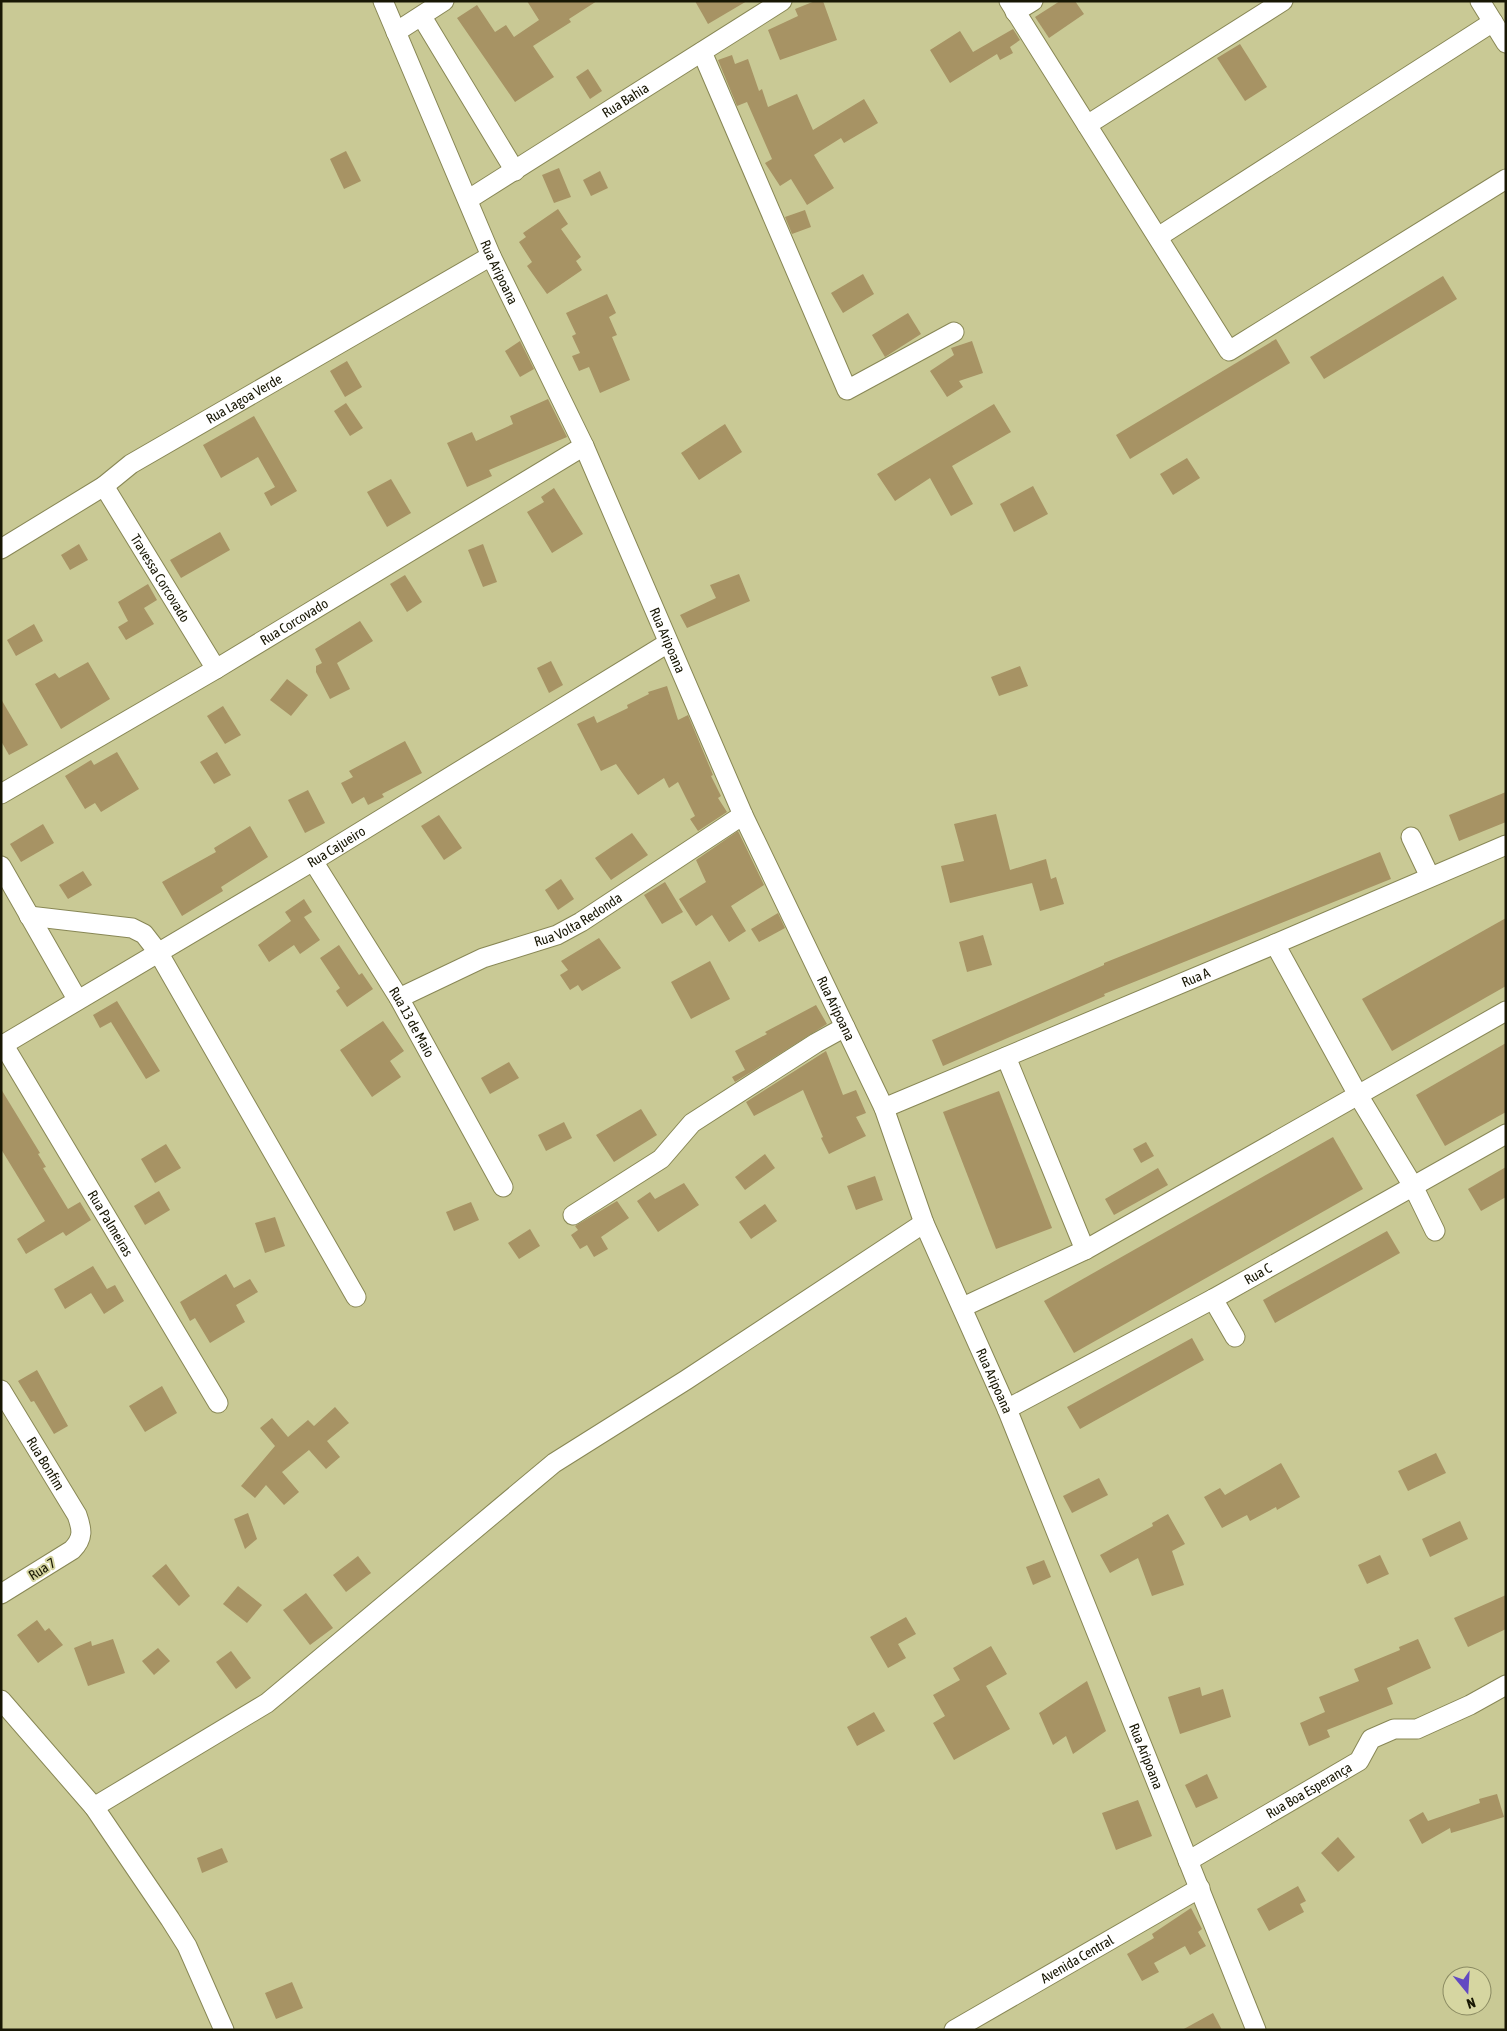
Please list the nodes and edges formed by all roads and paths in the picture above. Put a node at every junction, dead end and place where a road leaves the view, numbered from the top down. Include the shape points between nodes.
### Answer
1 (383, 1) edge
2 (782, 1) edge
3 (1033, 1) edge
4 (1283, 1) edge
5 (1480, 1) edge
6 (440, 2) edge
7 (1012, 7) edge
8 (422, 17) junction
9 (1493, 22) junction
10 (396, 32) junction
11 (1506, 43) edge
12 (702, 52) junction
13 (1087, 125) junction
14 (515, 171) junction
15 (1506, 179) edge
16 (469, 199) junction
17 (1158, 237) junction
18 (491, 256) junction
19 (954, 332) dead end
20 (584, 446) junction
21 (104, 486) junction
22 (1, 549) edge
23 (668, 643) junction
24 (216, 669) junction
25 (1, 794) edge
26 (743, 815) junction
27 (1411, 837) dead end
28 (1506, 845) edge
29 (313, 860) junction
30 (1, 866) edge
31 (1430, 877) junction
32 (29, 916) junction
33 (1276, 944) junction
34 (158, 952) junction
35 (399, 998) junction
36 (77, 999) junction
37 (1506, 1012) edge
38 (845, 1027) junction
39 (2, 1045) edge
40 (1006, 1057) junction
41 (1358, 1095) junction
42 (884, 1108) junction
43 (1506, 1134) edge
44 (1413, 1186) junction
45 (502, 1187) dead end
46 (573, 1215) dead end
47 (924, 1223) junction
48 (1435, 1231) dead end
49 (1085, 1250) junction
50 (356, 1297) dead end
51 (1212, 1299) junction
52 (963, 1307) junction
53 (1235, 1337) dead end
54 (1, 1390) edge
55 (218, 1402) dead end
56 (1007, 1409) junction
57 (80, 1541) joint
58 (1, 1594) edge
59 (1506, 1685) edge
60 (1, 1700) edge
61 (94, 1807) junction
62 (1188, 1861) junction
63 (1200, 1888) junction
64 (224, 2030) edge
65 (954, 2030) edge
66 (1256, 2030) edge

1 - 10 street, Rua Aripoana
2 - 12 street, Rua Bahia
3 - 7 street
4 - 13 street
5 - 9 street
6 - 8 street
7 - 13 street
8 - 10 street
8 - 14 street
9 - 11 street
9 - 17 street
10 - 16 street, Rua Aripoana
12 - 14 street, Rua Bahia
12 - 19 street via 847,390
13 - 17 street
14 - 16 street, Rua Bahia
15 - 17 street via 1229,351
16 - 18 street, Rua Aripoana
18 - 20 street, Rua Aripoana
18 - 21 street, Rua Lagoa Verde via 131,464
20 - 23 street, Rua Aripoana
20 - 24 street, Rua Corcovado
21 - 22 street, Rua Lagoa Verde
21 - 24 street, Travessa Corcovado
23 - 26 street, Rua Aripoana
23 - 29 street, Rua Cajueiro
24 - 25 street, Rua Corcovado
26 - 35 street, Rua Volta Redonda via 557,935 483,958
26 - 38 street, Rua Aripoana
27 - 31 street
28 - 31 street, Rua A
29 - 34 street, Rua Cajueiro
29 - 35 street, Rua 13 de Maio
30 - 32 street
31 - 33 street, Rua A
32 - 34 street via 132,928 144,934
32 - 36 street
33 - 40 street, Rua A
33 - 41 street
34 - 36 street, Rua Cajueiro
34 - 50 street
35 - 45 street, Rua 13 de Maio
36 - 39 street, Rua Cajueiro
37 - 41 street
38 - 42 street, Rua Aripoana
38 - 46 street via 692,1123 661,1159
39 - 55 street, Rua Palmeiras
40 - 42 street, Rua A
40 - 49 street
41 - 44 street
41 - 49 street
42 - 47 street, Rua Aripoana
43 - 44 street, Rua C
44 - 48 street
44 - 51 street, Rua C
47 - 52 street, Rua Aripoana
47 - 61 street via 554,1463 267,1703
49 - 52 street
51 - 53 street
51 - 56 street, Rua C
52 - 56 street, Rua Aripoana
54 - 57 street, Rua Bonfim via 77,1515 81,1527
56 - 62 street, Rua Aripoana
57 - 58 street, Rua 7 via 72,1550
59 - 62 street, Rua Boa Esperança via 1417,1729 1394,1729 1371,1739 1359,1761
60 - 61 street
61 - 64 street via 187,1946
62 - 63 street, Rua Aripoana
63 - 65 street, Avenida Central
63 - 66 street, Rua Aripoana

